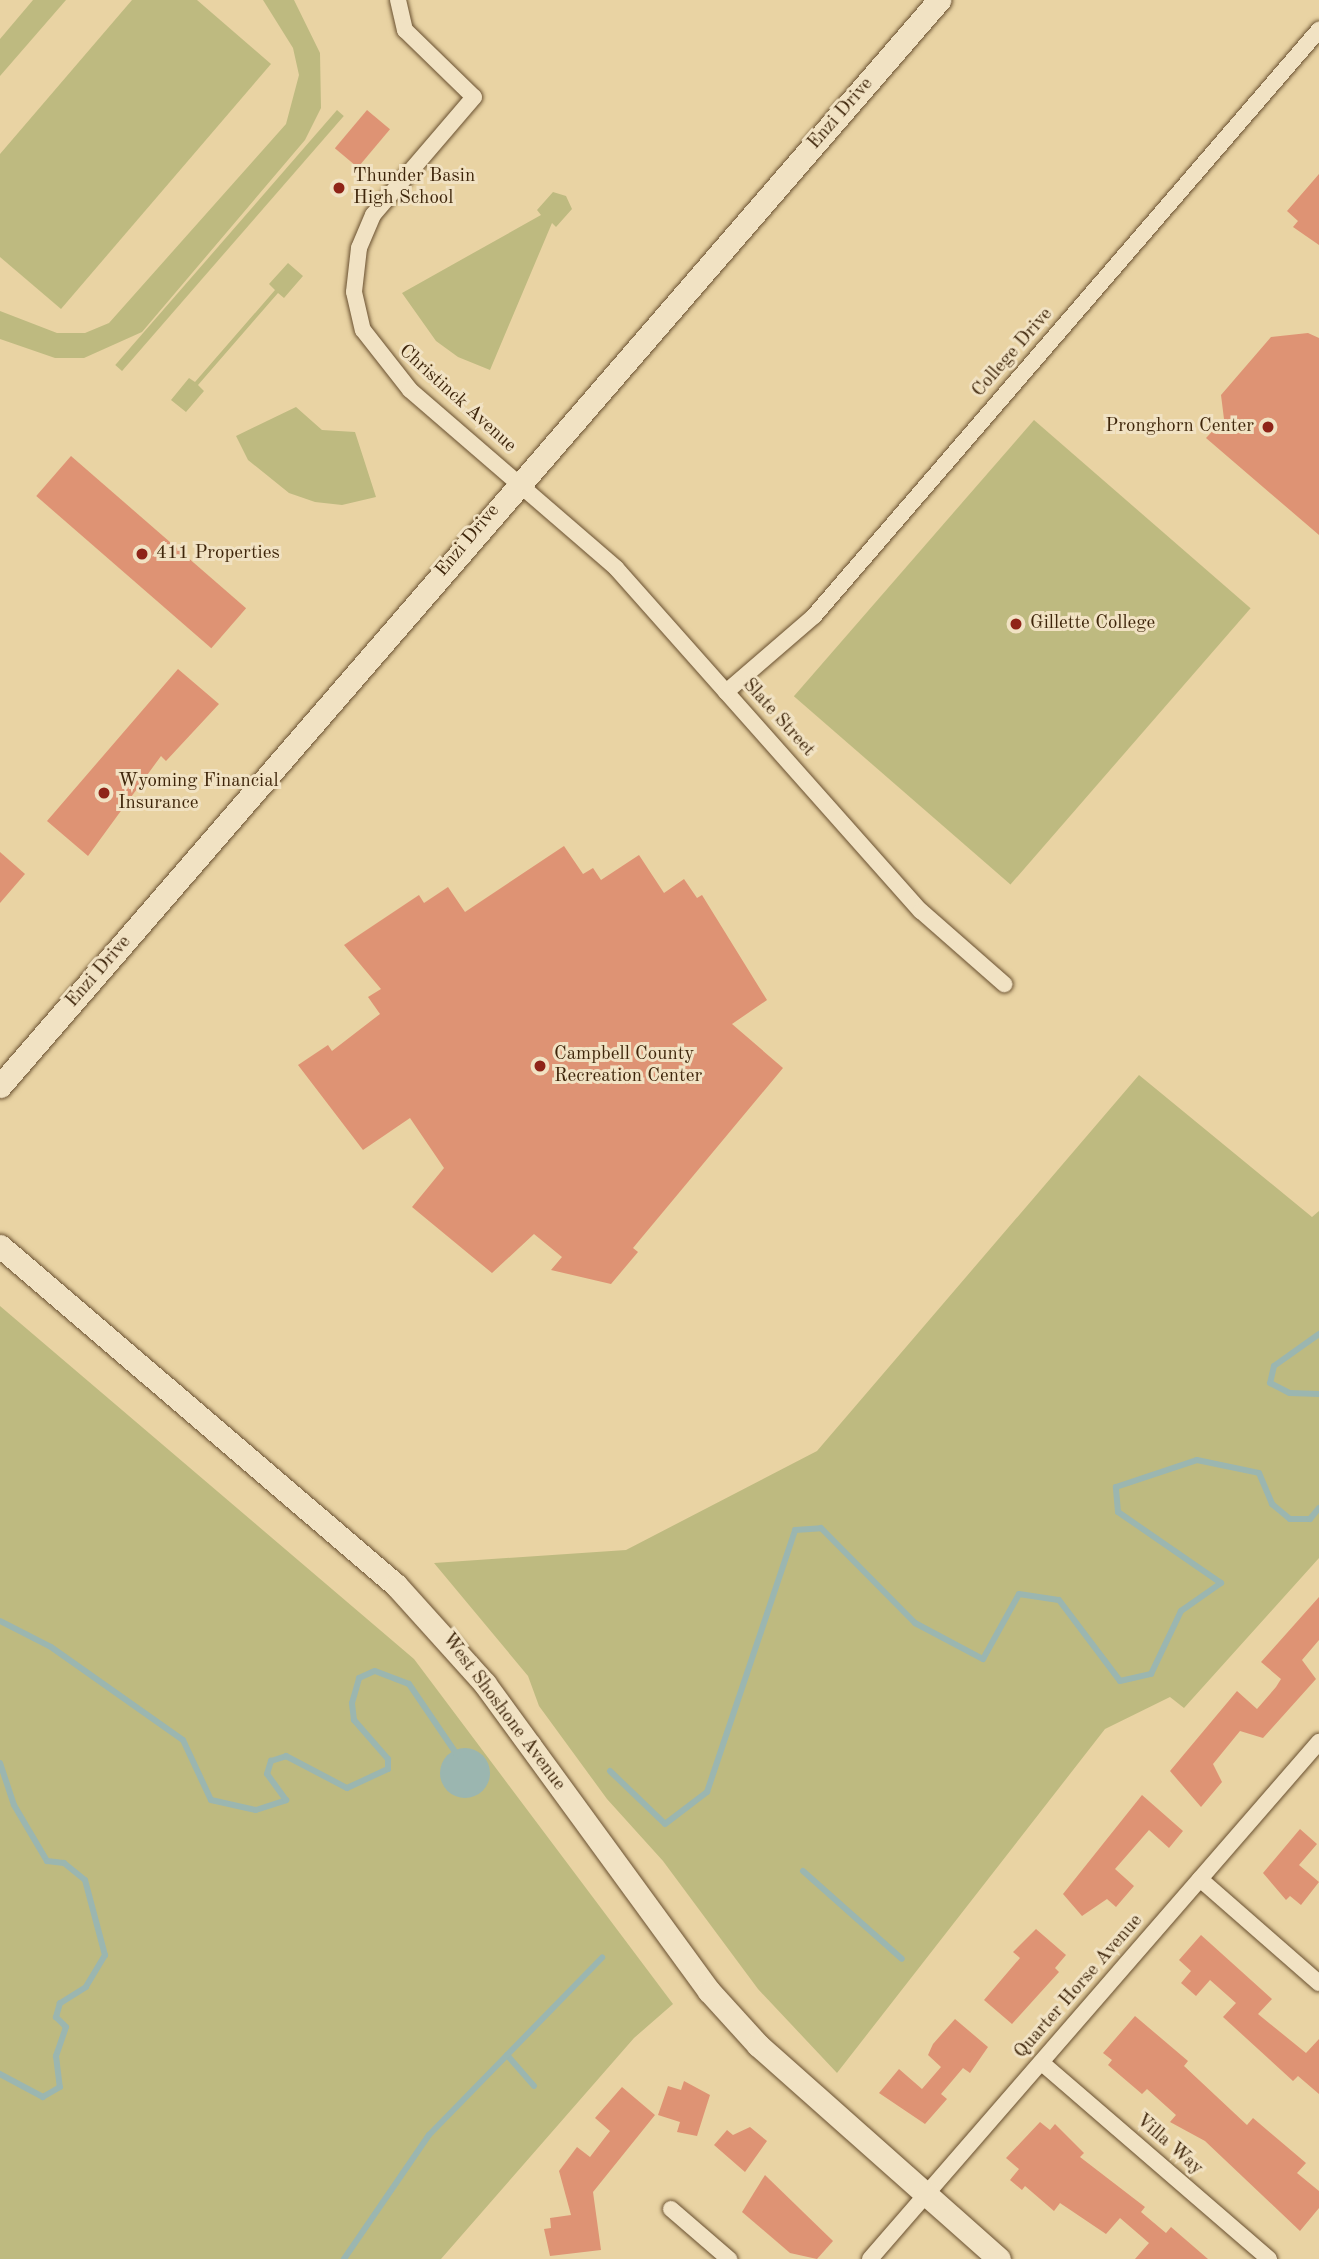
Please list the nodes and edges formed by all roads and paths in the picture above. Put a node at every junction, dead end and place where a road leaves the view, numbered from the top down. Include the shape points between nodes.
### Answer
1 (398, 0) edge
2 (939, 0) edge
3 (1319, 30) edge
4 (518, 482) junction
5 (726, 692) junction
6 (1004, 984) dead end
7 (0, 1086) edge
8 (0, 1247) edge
9 (1319, 1742) edge
10 (1200, 1879) junction
11 (1319, 1983) edge
12 (1042, 2063) junction
13 (926, 2196) junction
14 (671, 2209) dead end
15 (729, 2259) edge
16 (870, 2259) edge
17 (999, 2259) edge
18 (1269, 2259) edge

1 - 4 street, Christinck Avenue via 405,30 474,97 373,215 359,248 354,292 363,330 410,390
2 - 4 main road, Enzi Drive
3 - 5 street, College Drive via 814,616
4 - 5 street, Slate Street via 616,568
4 - 7 main road, Enzi Drive
5 - 6 street, Slate Street via 921,911
8 - 13 main road, West Shoshone Avenue via 396,1585 439,1629 709,1991 817,2103
9 - 10 street, Quarter Horse Avenue
10 - 11 street
10 - 12 street, Quarter Horse Avenue
12 - 13 street, Quarter Horse Avenue
12 - 18 street, Villa Way
13 - 16 street, Quarter Horse Avenue
13 - 17 main road, West Shoshone Avenue
14 - 15 street

